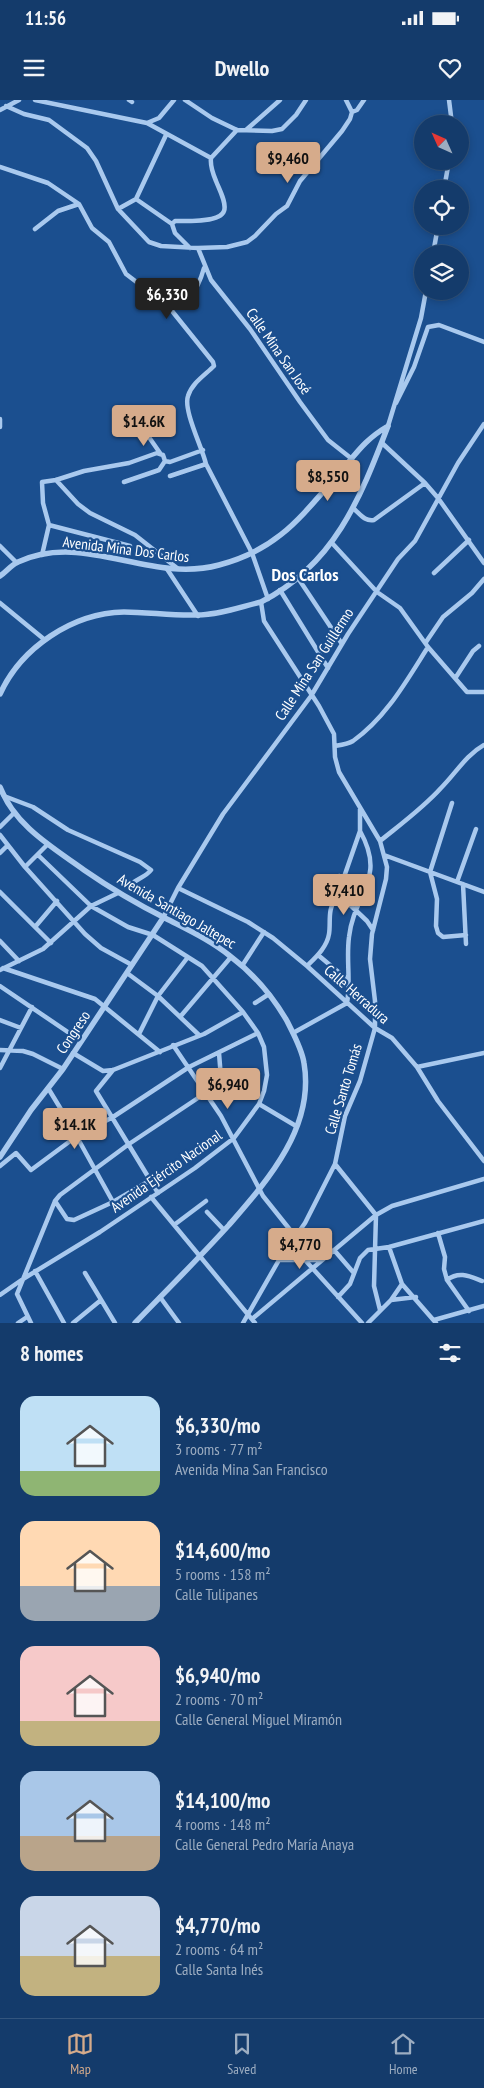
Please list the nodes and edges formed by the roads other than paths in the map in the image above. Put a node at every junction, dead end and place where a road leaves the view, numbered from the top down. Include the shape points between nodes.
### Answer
1 (20, 100) edge
2 (38, 100) edge
3 (174, 100) edge
4 (185, 100) edge
5 (280, 100) edge
6 (306, 100) edge
7 (346, 100) edge
8 (364, 100) edge
9 (449, 100) edge
10 (6, 106) junction
11 (0, 110) edge
12 (352, 112) junction
13 (451, 115) edge
14 (147, 123) junction
15 (237, 130) junction
16 (246, 130) junction
17 (166, 135) junction
18 (211, 158) junction
19 (0, 167) edge
20 (136, 199) junction
21 (79, 204) junction
22 (118, 209) junction
23 (172, 224) junction
24 (35, 229) dead end
25 (190, 248) junction
26 (198, 248) junction
27 (204, 268) junction
28 (424, 300) edge
29 (163, 303) junction
30 (484, 342) edge
31 (396, 404) junction
32 (0, 419) edge
33 (484, 424) edge
34 (388, 426) junction
35 (0, 427) edge
36 (144, 430) dead end
37 (382, 443) junction
38 (203, 450) junction
39 (160, 453) junction
40 (352, 458) junction
41 (165, 461) junction
42 (206, 464) junction
43 (170, 476) dead end
44 (56, 480) junction
45 (124, 482) dead end
46 (425, 483) junction
47 (438, 498) junction
48 (354, 508) junction
49 (49, 524) junction
50 (469, 540) junction
51 (332, 543) junction
52 (0, 546) edge
53 (130, 546) dead end
54 (252, 554) junction
55 (42, 555) junction
56 (17, 562) junction
57 (484, 563) edge
58 (167, 570) junction
59 (180, 571) junction
60 (434, 573) dead end
61 (0, 576) edge
62 (298, 578) junction
63 (484, 579) edge
64 (280, 590) junction
65 (377, 592) junction
66 (268, 599) junction
67 (260, 602) junction
68 (0, 603) edge
69 (198, 616) junction
70 (45, 640) junction
71 (426, 642) junction
72 (342, 644) junction
73 (479, 646) dead end
74 (428, 647) junction
75 (328, 668) junction
76 (456, 677) junction
77 (484, 692) edge
78 (0, 694) edge
79 (311, 696) junction
80 (484, 745) edge
81 (335, 746) junction
82 (0, 787) edge
83 (4, 796) junction
84 (452, 803) dead end
85 (360, 808) junction
86 (14, 813) junction
87 (0, 826) edge
88 (476, 829) dead end
89 (360, 830) junction
90 (0, 835) edge
91 (380, 841) junction
92 (47, 844) junction
93 (8, 845) junction
94 (0, 853) edge
95 (38, 855) junction
96 (384, 855) junction
97 (25, 867) junction
98 (430, 872) junction
99 (344, 877) junction
100 (457, 882) junction
101 (463, 884) junction
102 (129, 886) dead end
103 (178, 888) junction
104 (0, 892) edge
105 (484, 892) edge
106 (118, 893) junction
107 (336, 900) junction
108 (57, 901) junction
109 (347, 902) junction
110 (91, 906) junction
111 (357, 911) junction
112 (163, 918) junction
113 (74, 920) junction
114 (35, 927) junction
115 (373, 930) junction
116 (264, 932) junction
117 (152, 936) junction
118 (466, 936) junction
119 (0, 941) edge
120 (51, 943) junction
121 (466, 944) dead end
122 (318, 955) junction
123 (231, 956) junction
124 (188, 957) junction
125 (19, 961) junction
126 (132, 965) junction
127 (242, 966) junction
128 (307, 966) junction
129 (1, 969) edge
130 (127, 973) junction
131 (213, 978) junction
132 (348, 980) junction
133 (0, 986) edge
134 (269, 994) junction
135 (158, 996) junction
136 (256, 1003) dead end
137 (347, 1003) junction
138 (105, 1006) junction
139 (32, 1007) junction
140 (243, 1012) junction
141 (180, 1016) junction
142 (0, 1020) edge
143 (21, 1028) junction
144 (375, 1028) junction
145 (258, 1033) junction
146 (293, 1033) junction
147 (139, 1034) junction
148 (199, 1035) junction
149 (81, 1041) junction
150 (173, 1045) junction
151 (0, 1050) edge
152 (8, 1052) junction
153 (160, 1052) junction
154 (73, 1053) junction
155 (218, 1053) junction
156 (484, 1053) edge
157 (417, 1067) junction
158 (0, 1068) edge
159 (189, 1068) junction
160 (63, 1070) junction
161 (113, 1070) junction
162 (48, 1088) junction
163 (204, 1093) junction
164 (259, 1104) junction
165 (62, 1111) dead end
166 (113, 1117) junction
167 (67, 1119) dead end
168 (296, 1126) junction
169 (77, 1136) junction
170 (234, 1138) junction
171 (129, 1144) junction
172 (0, 1157) edge
173 (484, 1161) edge
174 (335, 1164) junction
175 (0, 1166) edge
176 (95, 1168) junction
177 (484, 1179) edge
178 (151, 1180) junction
179 (260, 1190) junction
180 (158, 1193) junction
181 (151, 1197) junction
182 (55, 1201) junction
183 (206, 1201) dead end
184 (113, 1202) junction
185 (206, 1212) dead end
186 (376, 1215) junction
187 (484, 1221) edge
188 (174, 1225) junction
189 (224, 1230) junction
190 (438, 1233) junction
191 (295, 1236) junction
192 (389, 1247) junction
193 (334, 1250) junction
194 (376, 1250) junction
195 (200, 1257) junction
196 (279, 1260) junction
197 (305, 1260) junction
198 (322, 1260) junction
199 (312, 1269) junction
200 (35, 1272) junction
201 (353, 1272) junction
202 (86, 1273) dead end
203 (23, 1279) junction
204 (447, 1280) junction
205 (482, 1281) dead end
206 (402, 1284) junction
207 (0, 1295) edge
208 (338, 1296) junction
209 (160, 1297) junction
210 (416, 1297) junction
211 (101, 1300) junction
212 (391, 1300) junction
213 (484, 1306) edge
214 (380, 1310) junction
215 (469, 1311) junction
216 (247, 1314) junction
217 (27, 1317) junction
218 (253, 1321) edge
219 (435, 1322) edge
220 (18, 1323) edge
221 (31, 1323) edge
222 (64, 1323) edge
223 (73, 1323) edge
224 (115, 1323) edge
225 (135, 1323) edge
226 (179, 1323) edge
227 (243, 1323) edge
228 (362, 1323) edge
229 (368, 1323) edge

1 - 10 street
2 - 14 street
3 - 14 street via 158,118
4 - 15 street
5 - 16 street
6 - 16 street via 282,129
7 - 12 street
8 - 12 street
9 - 13 street
10 - 11 street
10 - 22 street via 49,120 86,148 96,161
12 - 26 street via 342,130 300,182 287,206 255,236 247,242 227,247
14 - 17 street
15 - 16 street
15 - 18 street
17 - 18 street
17 - 20 street
18 - 23 street via 224,211 213,219 175,221
19 - 21 street via 48,183
20 - 22 street
20 - 23 street
21 - 24 street via 58,211
21 - 29 street via 92,228 109,242 126,274
22 - 25 street via 149,242
23 - 25 street via 175,233
25 - 26 street
26 - 27 street, Calle Mina San José
27 - 29 street via 200,284 191,294 181,302
27 - 40 street, Calle Mina San José via 328,440
28 - 31 street
29 - 38 street via 213,362 214,366 191,390 187,402
30 - 31 street via 440,325 428,327
31 - 34 street
32 - 35 street
33 - 47 street, Calle Mina San Guillermo
34 - 37 street
34 - 40 street, Avenida Mina Dos Carlos via 364,442
36 - 39 street
37 - 46 street
37 - 48 street
38 - 41 street
38 - 42 street
39 - 41 street
39 - 44 street
40 - 54 street, Avenida Mina Dos Carlos via 292,527
41 - 45 street via 160,470
42 - 43 street
42 - 54 street
44 - 49 street via 47,480 41,486
44 - 59 street via 90,513 135,535
46 - 47 street
46 - 48 street via 374,520 364,518
47 - 50 street
47 - 65 street, Calle Mina San Guillermo via 415,541 398,559
48 - 51 street
49 - 53 street
49 - 55 street
50 - 57 street
50 - 60 street
51 - 62 street
51 - 65 street
52 - 56 street
54 - 59 street, Avenida Mina Dos Carlos via 201,570
54 - 66 street
55 - 56 street, Avenida Mina Dos Carlos
55 - 58 street, Avenida Mina Dos Carlos via 62,551 96,555
56 - 61 street, Avenida Mina Dos Carlos
58 - 59 street, Avenida Mina Dos Carlos
58 - 69 street
62 - 64 street
62 - 72 street
63 - 71 street via 443,617
64 - 66 street
64 - 75 street
65 - 71 street via 400,608
65 - 72 street, Calle Mina San Guillermo
66 - 67 street
67 - 69 street
67 - 79 street, Calle Santo Tomás via 264,621
68 - 70 street
69 - 70 street via 123,612 72,624
70 - 78 street via 17,666
71 - 74 street
72 - 75 street, Calle Mina San Guillermo
73 - 76 street
74 - 76 street
74 - 81 street via 379,716 352,742
75 - 79 street, Calle Mina San Guillermo
76 - 77 street via 467,692
79 - 81 street, Calle Santo Tomás via 334,734
79 - 103 street, Calle Mina San Guillermo via 223,814
80 - 91 street via 468,756 427,803
81 - 85 street, Calle Santo Tomás via 339,772
82 - 83 street, Avenida Santiago Jaltepec
83 - 86 street, Avenida Santiago Jaltepec
83 - 102 street via 33,807 68,830 151,870
84 - 98 street
85 - 89 street
85 - 91 street, Calle Santo Tomás
86 - 87 street
86 - 92 street, Avenida Santiago Jaltepec
88 - 100 street
89 - 99 street
89 - 111 street via 372,861 369,881
90 - 93 street
91 - 96 street, Calle Santo Tomás
92 - 95 street
92 - 106 street, Avenida Santiago Jaltepec
93 - 94 street
93 - 97 street
95 - 97 street
95 - 110 street, Avenida Ejército Nacional
96 - 98 street
96 - 115 street, Calle Santo Tomás via 386,879
97 - 108 street
98 - 100 street
98 - 118 street via 437,899 438,933 442,937
99 - 107 street via 339,876 331,882 331,893
99 - 109 street via 352,892
100 - 101 street
101 - 105 street
101 - 118 street
103 - 112 street, Calle Mina San Guillermo
103 - 116 street, Calle Herradura
104 - 114 street
106 - 110 street
106 - 112 street, Avenida Santiago Jaltepec
107 - 109 street
107 - 122 street via 330,915 329,934
108 - 113 street
108 - 114 street
109 - 111 street
110 - 113 street
110 - 117 street, Avenida Ejército Nacional via 128,927
111 - 115 street
111 - 132 street via 350,924
112 - 117 street, Congreso
112 - 123 street, Avenida Santiago Jaltepec via 204,938
113 - 120 street
113 - 126 street via 101,948
114 - 120 street
115 - 144 street, Calle Santo Tomás via 370,958
116 - 127 street
116 - 128 street, Calle Herradura
117 - 124 street, Avenida Ejército Nacional
117 - 126 street, Congreso
118 - 121 street
119 - 125 street
120 - 125 street
122 - 128 street
122 - 132 street
123 - 127 street, Avenida Santiago Jaltepec
123 - 131 street
124 - 131 street, Avenida Ejército Nacional
124 - 135 street
125 - 129 street
126 - 130 street, Congreso
127 - 134 street, Avenida Santiago Jaltepec
128 - 137 street, Calle Herradura
129 - 138 street via 95,999
130 - 135 street
130 - 138 street, Congreso
131 - 140 street, Avenida Ejército Nacional
131 - 141 street
132 - 137 street
133 - 139 street
134 - 136 street
134 - 146 street, Avenida Santiago Jaltepec
135 - 141 street
135 - 147 street
137 - 144 street, Calle Herradura
137 - 146 street
138 - 147 street
138 - 149 street, Congreso
139 - 143 street
139 - 149 street
140 - 145 street, Avenida Ejército Nacional
140 - 148 street
141 - 148 street
142 - 143 street
143 - 152 street
144 - 157 street, Calle Herradura via 392,1038
144 - 174 street, Calle Santo Tomás via 360,1082 345,1116
145 - 155 street
145 - 164 street, Avenida Ejército Nacional via 267,1058 264,1091
146 - 168 street, Avenida Santiago Jaltepec via 304,1062 305,1082 304,1101
147 - 153 street
148 - 150 street
149 - 154 street, Congreso
150 - 153 street
150 - 159 street
151 - 152 street
152 - 158 street
152 - 160 street via 23,1051
153 - 161 street
154 - 160 street, Congreso
154 - 161 street via 103,1071
155 - 159 street
155 - 163 street via 221,1081
156 - 157 street
157 - 173 street, Calle Herradura via 438,1101
159 - 163 street
159 - 166 street
160 - 162 street, Congreso
161 - 166 street via 96,1091
162 - 165 street
162 - 172 street, Congreso
163 - 170 street
163 - 171 street
164 - 168 street
164 - 170 street, Avenida Ejército Nacional
166 - 169 street
166 - 171 street
167 - 169 street
168 - 179 street, Avenida Santiago Jaltepec via 280,1162
169 - 175 street via 31,1170 16,1153
169 - 176 street
170 - 179 street
170 - 180 street, Avenida Ejército Nacional
171 - 176 street
171 - 178 street
174 - 186 street
174 - 191 street, Calle Santo Tomás
176 - 182 street
176 - 184 street
177 - 186 street via 392,1206
178 - 180 street
178 - 184 street
179 - 189 street, Avenida Santiago Jaltepec
179 - 191 street
180 - 181 street, Avenida Ejército Nacional
181 - 188 street
181 - 200 street, Avenida Ejército Nacional
182 - 184 street via 70,1221
182 - 203 street
183 - 188 street
185 - 189 street
186 - 193 street
186 - 194 street
187 - 190 street
188 - 195 street
189 - 195 street, Avenida Santiago Jaltepec
190 - 192 street
190 - 204 street
191 - 196 street, Calle Santo Tomás
192 - 194 street
192 - 206 street
193 - 198 street
193 - 201 street
194 - 201 street via 368,1250
194 - 214 street via 374,1286
195 - 209 street, Avenida Santiago Jaltepec
195 - 216 street
196 - 197 street
196 - 216 street, Calle Santo Tomás
197 - 198 street
197 - 199 street
198 - 199 street
199 - 208 street
199 - 218 street
200 - 203 street, Avenida Ejército Nacional
200 - 222 street
201 - 208 street via 354,1279
202 - 211 street
203 - 207 street, Avenida Ejército Nacional
203 - 217 street via 17,1294
204 - 205 street via 461,1274
204 - 215 street
206 - 210 street
206 - 212 street
208 - 228 street
209 - 225 street, Avenida Santiago Jaltepec
209 - 226 street
210 - 212 street
210 - 219 street
211 - 223 street
211 - 224 street
212 - 214 street
213 - 215 street
214 - 229 street
215 - 219 street
216 - 218 street
216 - 227 street, Calle Santo Tomás
217 - 220 street
217 - 221 street

